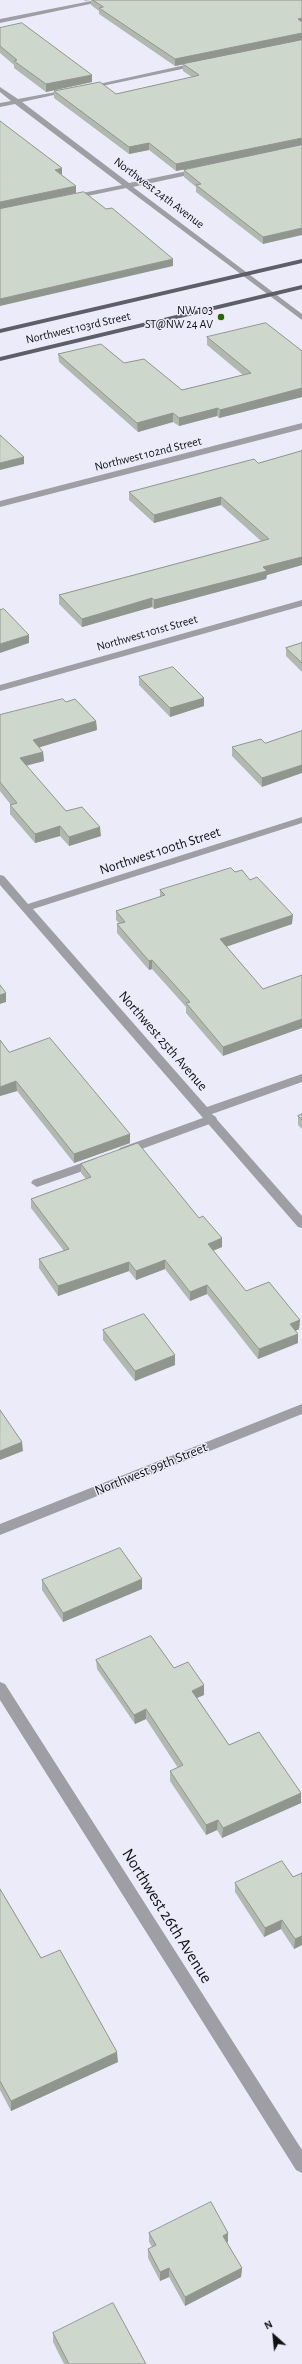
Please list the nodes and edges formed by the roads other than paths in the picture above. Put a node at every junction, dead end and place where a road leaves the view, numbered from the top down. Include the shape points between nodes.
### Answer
1 (106, 0) edge
2 (0, 21) edge
3 (209, 62) edge
4 (0, 89) edge
5 (16, 101) junction
6 (0, 105) edge
7 (204, 169) edge
8 (129, 185) junction
9 (61, 200) edge
10 (302, 261) edge
11 (245, 274) junction
12 (302, 286) edge
13 (270, 294) junction
14 (302, 318) edge
15 (0, 332) edge
16 (0, 359) edge
17 (302, 426) edge
18 (0, 504) edge
19 (302, 603) edge
20 (0, 688) edge
21 (302, 820) edge
22 (0, 878) edge
23 (26, 908) junction
24 (302, 1078) edge
25 (208, 1116) junction
26 (37, 1183) dead end
27 (302, 1224) edge
28 (302, 1409) edge
29 (0, 1530) edge
30 (0, 1688) edge
31 (302, 2165) edge

1 - 2 street
3 - 5 street
4 - 5 street, Northwest 24th Avenue
5 - 6 street
5 - 8 street, Northwest 24th Avenue
7 - 8 street
8 - 9 street
8 - 11 street, Northwest 24th Avenue
10 - 11 main road, Northwest 103rd Street
11 - 13 street, Northwest 24th Avenue
11 - 15 main road, Northwest 103rd Street
12 - 13 main road, Northwest 103rd Street
13 - 14 street, Northwest 24th Avenue
13 - 16 main road, Northwest 103rd Street
17 - 18 street, Northwest 102nd Street
19 - 20 street, Northwest 101st Street
21 - 23 street, Northwest 100th Street
22 - 23 street, Northwest 25th Avenue
23 - 25 street, Northwest 25th Avenue
24 - 25 street
25 - 26 street
25 - 27 street, Northwest 25th Avenue
28 - 29 street, Northwest 99th Street
30 - 31 street, Northwest 26th Avenue

